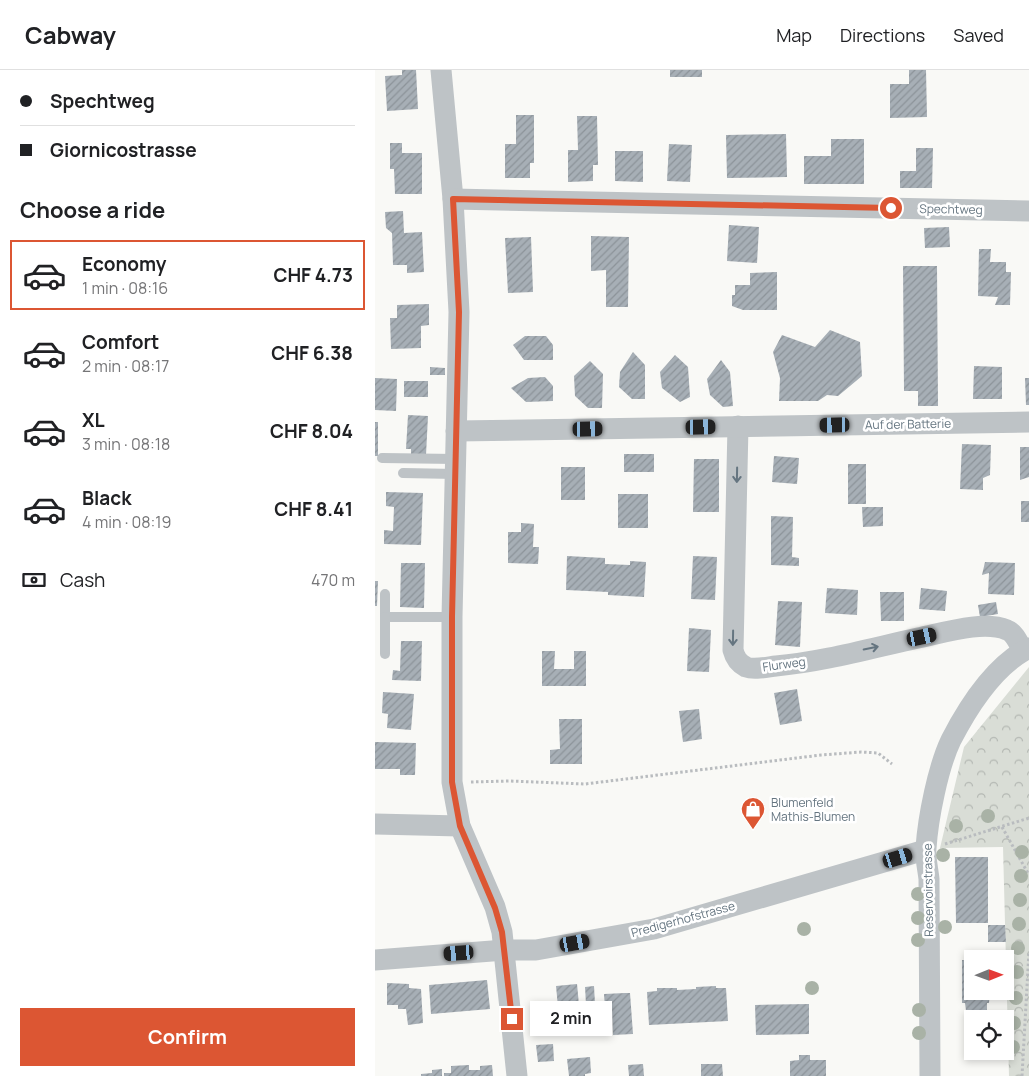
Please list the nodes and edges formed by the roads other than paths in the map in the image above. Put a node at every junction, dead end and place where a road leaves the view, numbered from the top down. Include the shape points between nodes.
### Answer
1 (441, 70) edge
2 (453, 199) junction
3 (1029, 211) edge
4 (1029, 422) edge
5 (738, 426) junction
6 (456, 431) junction
7 (382, 458) dead end
8 (456, 467) junction
9 (403, 473) dead end
10 (385, 594) dead end
11 (385, 617) junction
12 (452, 617) junction
13 (1026, 649) edge
14 (385, 654) dead end
15 (375, 824) edge
16 (460, 826) junction
17 (925, 850) junction
18 (505, 950) junction
19 (375, 960) edge
20 (517, 1076) edge
21 (930, 1076) edge

1 - 2 street
2 - 3 street, Spechtweg
2 - 6 street via 459,312
4 - 5 street, Auf der Batterie
5 - 6 street, Auf der Batterie
5 -> 13 street, Flurweg via 733,650 739,663 754,668 791,665 959,629 990,626 1012,632
6 - 8 street
7 - 8 lane
8 - 9 lane
8 - 12 street
10 - 11 lane
11 - 12 lane
11 - 14 lane
12 - 16 street via 452,782
13 - 17 street, Reservoirstrasse via 999,669 951,741 936,784
15 - 16 street
16 - 18 street via 495,908
17 - 18 street, Predigerhofstrasse via 653,929 536,950
17 - 21 street, Reservoirstrasse via 929,879
18 - 19 street, Predigerhofstrasse
18 - 20 street

